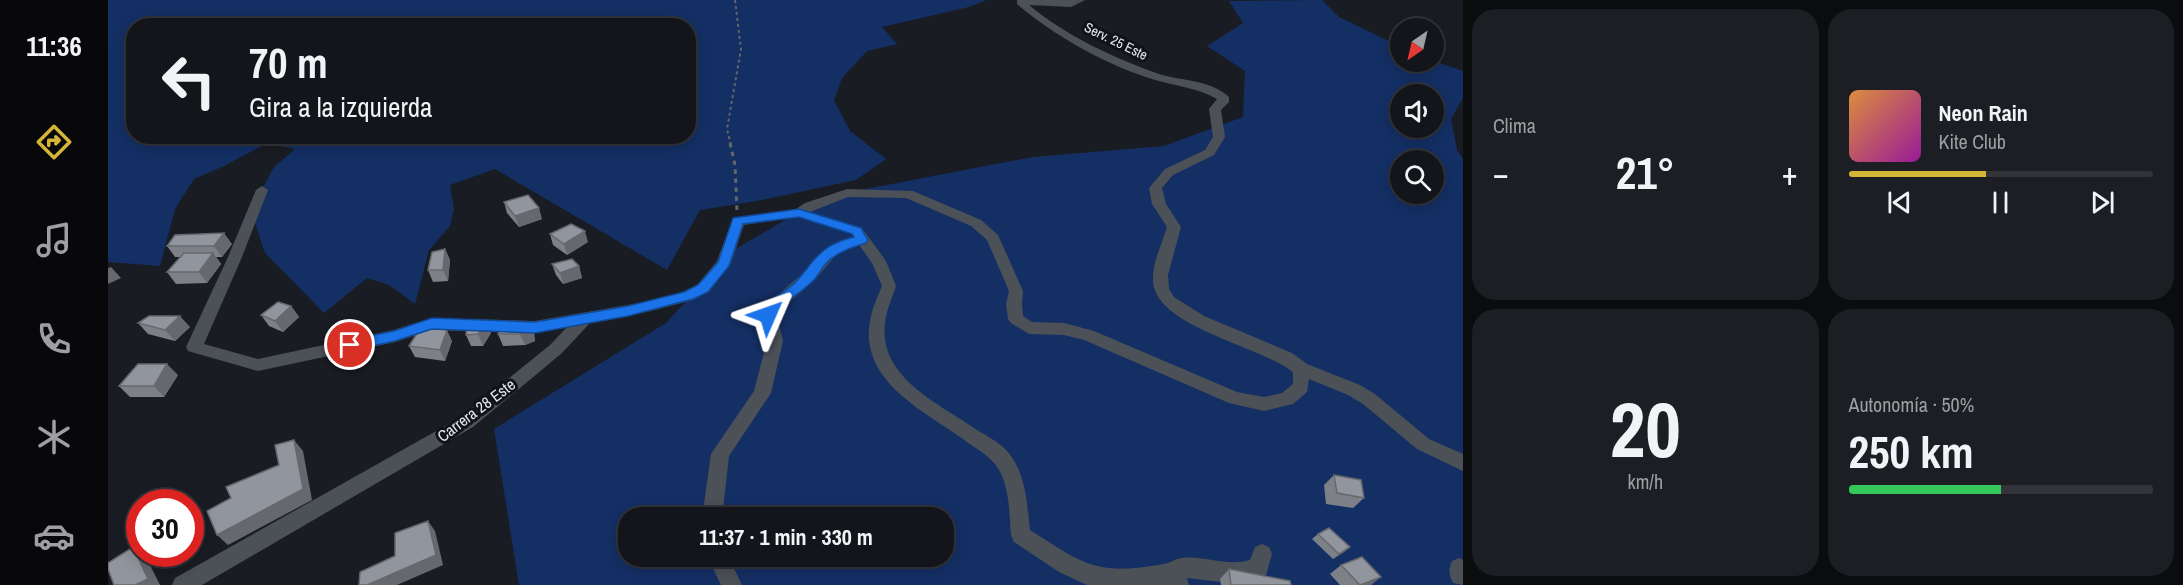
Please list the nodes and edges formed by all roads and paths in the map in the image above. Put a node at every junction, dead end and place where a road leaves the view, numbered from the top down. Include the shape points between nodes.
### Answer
1 (735, 0) edge
2 (1080, 0) edge
3 (262, 190) dead end
4 (799, 213) junction
5 (738, 220) junction
6 (862, 240) junction
7 (585, 318) junction
8 (1301, 369) junction
9 (1463, 463) edge
10 (713, 507) edge
11 (1262, 554) dead end
12 (723, 567) edge
13 (1173, 580) edge
14 (182, 585) edge
15 (732, 585) edge

1 - 5 path via 741,49 727,129 735,165
2 - 8 street, Serv. 25 Este via 1071,4 1020,2 1045,23 1117,61 1223,97 1215,109 1219,137 1210,152 1169,172 1155,188 1159,204 1174,227 1162,270 1162,290 1179,310 1286,357
3 - 7 street via 194,347 258,365 395,336 432,324 535,327
4 - 5 street
4 - 6 street via 857,231
4 - 8 street via 847,193 908,194 987,231 1016,291 1016,319 1029,328 1064,329 1088,335 1235,398 1264,404 1287,399 1300,387
5 - 7 street via 724,263 703,288 651,306
6 - 10 street via 846,243 824,257 813,273 769,309 776,341 762,393 720,454
6 - 13 street via 879,261 889,286 878,309 876,331 882,367 909,395 1003,459 1016,491 1021,535 1092,578
7 - 14 street, Carrera 28 Este via 556,349 467,422
8 - 9 street via 1354,390 1423,444
11 - 13 street via 1259,568 1238,574 1182,568
12 - 15 street

